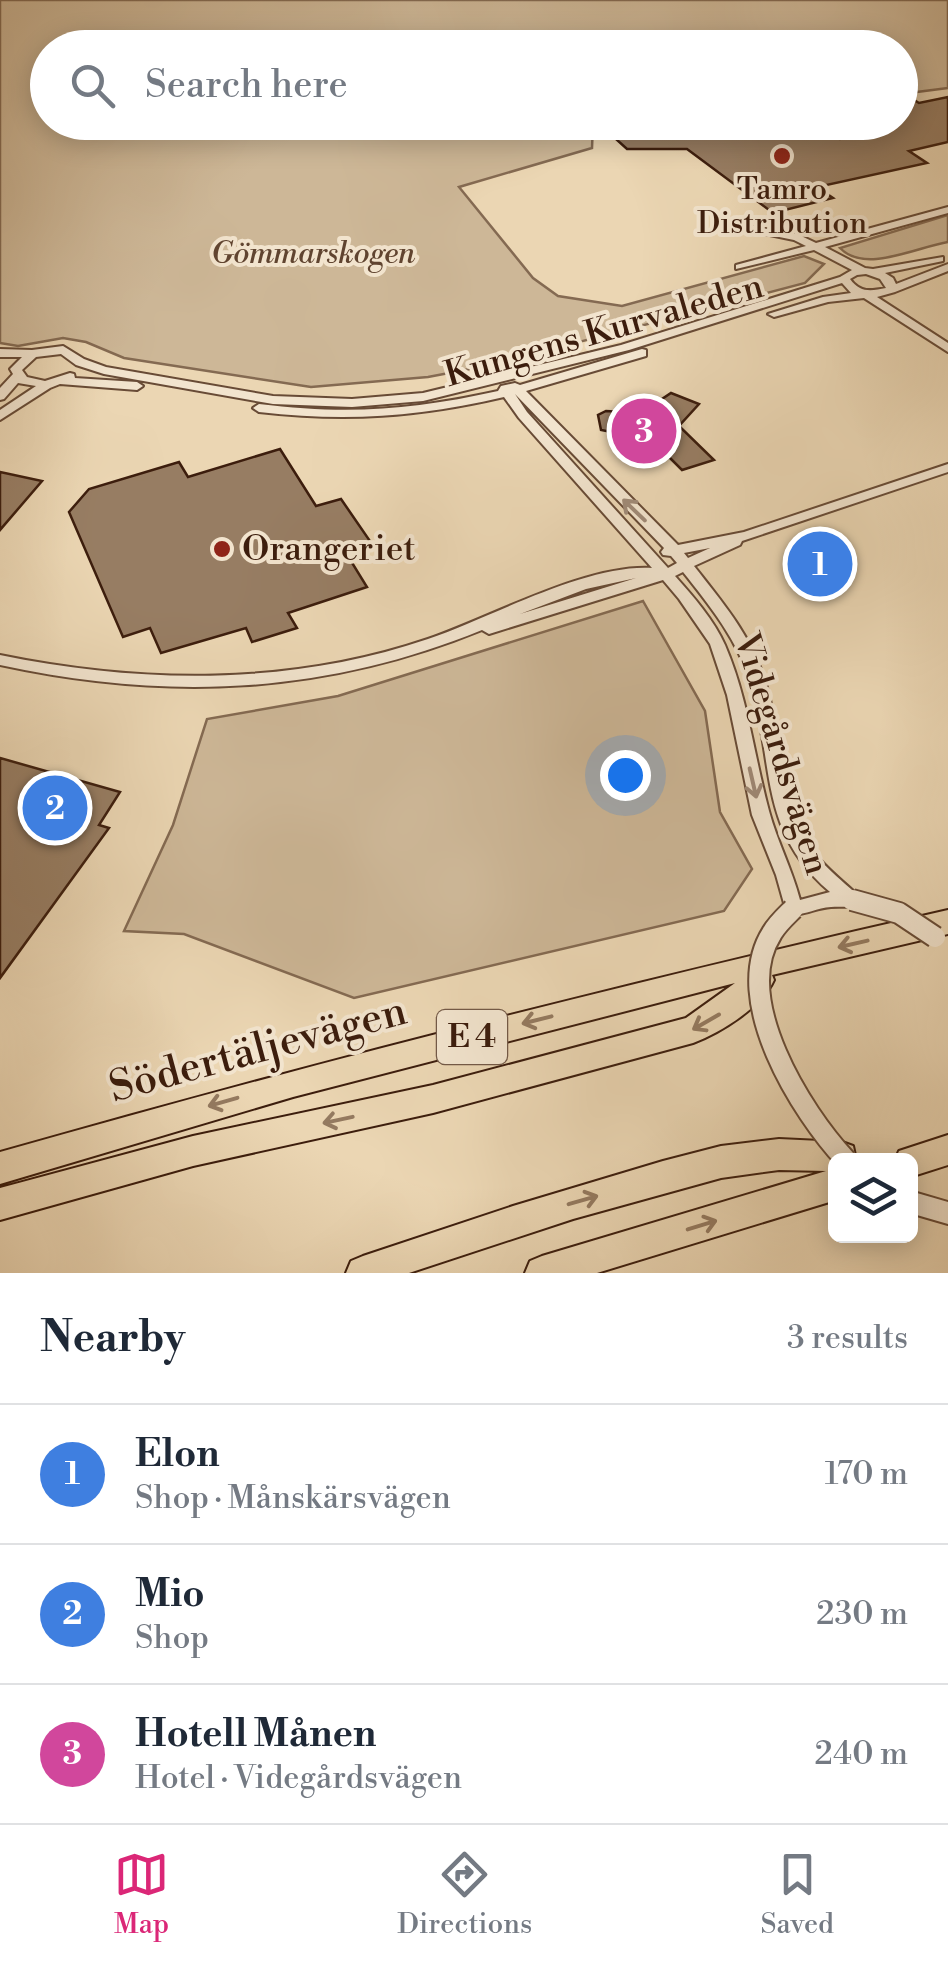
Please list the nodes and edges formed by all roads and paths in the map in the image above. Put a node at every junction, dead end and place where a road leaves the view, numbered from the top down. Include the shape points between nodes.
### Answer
1 (948, 210) edge
2 (744, 227) dead end
3 (816, 247) junction
4 (829, 256) junction
5 (948, 257) edge
6 (740, 267) dead end
7 (948, 267) edge
8 (869, 272) junction
9 (844, 278) junction
10 (890, 290) junction
11 (866, 295) junction
12 (912, 322) junction
13 (948, 348) edge
14 (0, 353) edge
15 (32, 354) junction
16 (80, 362) junction
17 (0, 364) edge
18 (16, 373) junction
19 (503, 380) junction
20 (62, 381) junction
21 (46, 385) junction
22 (522, 392) junction
23 (0, 396) edge
24 (506, 396) junction
25 (0, 416) edge
26 (948, 468) edge
27 (746, 536) junction
28 (674, 550) junction
29 (651, 558) junction
30 (687, 565) junction
31 (666, 574) junction
32 (470, 631) junction
33 (0, 660) edge
34 (846, 894) junction
35 (792, 905) junction
36 (945, 937) edge
37 (760, 980) junction
38 (948, 1150) edge
39 (833, 1153) edge
40 (918, 1159) edge
41 (828, 1162) edge
42 (0, 1168) edge
43 (828, 1172) edge
44 (0, 1204) edge
45 (918, 1204) edge
46 (948, 1213) edge
47 (363, 1273) edge
48 (542, 1273) edge

1 - 3 street
2 - 3 street
3 - 4 street
3 - 6 street
4 - 8 street
4 - 9 street
5 - 8 street
7 - 10 street
8 - 9 street, Kungens Kurvaleden
8 - 10 street via 889,280
9 - 11 street via 848,289
9 - 19 street, Kungens Kurvaleden via 641,344
10 - 11 street, Kungens Kurvaleden
10 - 12 street
11 - 12 street
11 - 22 street, Kungens Kurvaleden via 790,310
12 - 13 street
14 - 15 street
15 - 16 street, Kungens Kurvaleden via 62,350
15 - 18 street
16 - 19 street, Kungens Kurvaleden via 298,402 423,398
16 - 20 street
17 - 18 street
18 - 21 street
18 - 23 street
19 - 22 street, Videgårdsvägen
19 - 24 street
20 - 21 street
20 - 24 street, Kungens Kurvaleden via 336,415 429,410
21 - 25 street
22 - 24 street, Kungens Kurvaleden
28 -> 22 street, Videgårdsvägen
24 - 29 street, Videgårdsvägen
26 - 27 street
27 - 28 street
27 - 30 street
28 - 29 street
28 - 30 street, Videgårdsvägen
29 - 31 street, Videgårdsvägen
29 - 32 street via 522,602
30 - 31 street
30 - 34 street, Videgårdsvägen via 734,626 752,668 791,832 819,872
31 - 32 street via 526,620
31 -> 35 street, Videgårdsvägen via 705,623 727,668 762,815
32 - 33 street via 348,667 227,684 126,682
34 - 35 street
34 - 36 street, bridge
35 - 37 street, bridge via 767,944
36 -> 42 highway, Södertäljevägen / E 4 via 696,980 331,1073
37 - 39 street, bridge via 786,1075
37 -> 44 highway via 692,1030
38 - 40 highway
47 -> 41 highway via 489,1228 737,1156 799,1151
48 -> 43 highway
45 - 46 street

